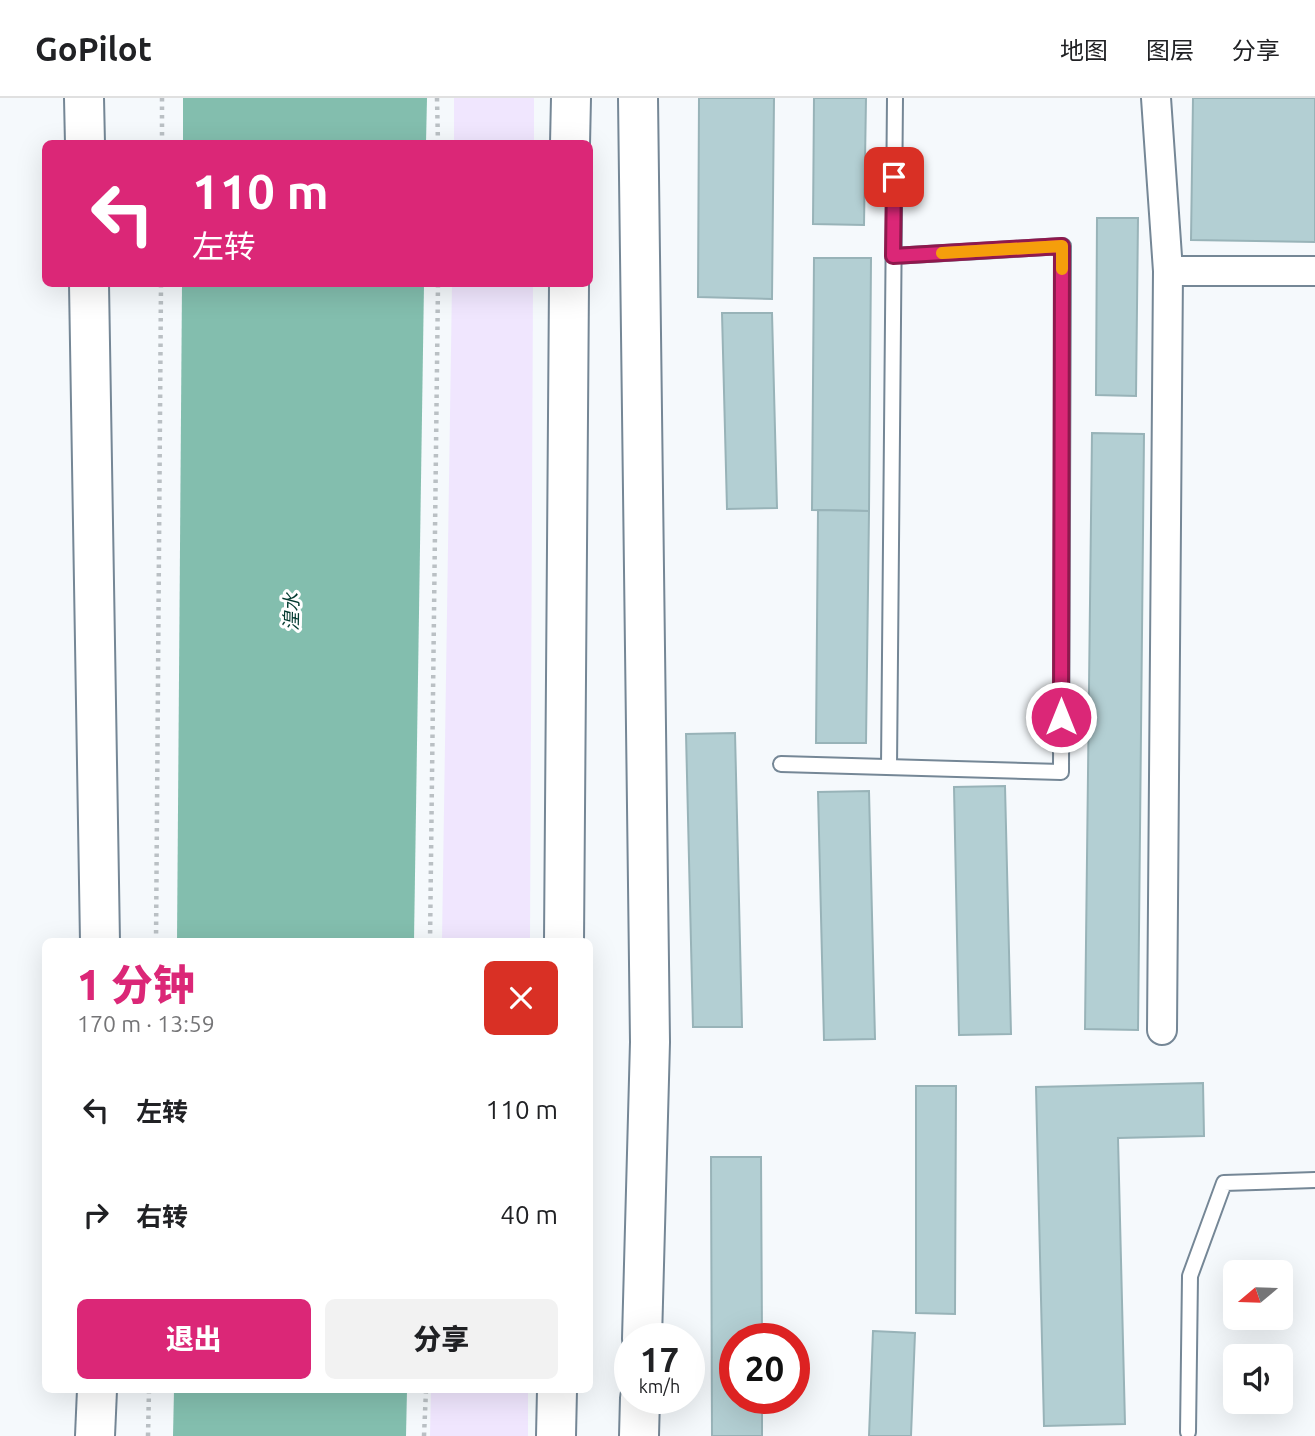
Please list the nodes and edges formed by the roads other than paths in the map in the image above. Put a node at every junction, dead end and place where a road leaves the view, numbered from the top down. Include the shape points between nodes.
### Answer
1 (84, 98) edge
2 (571, 98) edge
3 (638, 98) edge
4 (895, 98) edge
5 (1156, 98) edge
6 (85, 140) edge
7 (570, 140) edge
8 (893, 256) junction
9 (1168, 271) junction
10 (1315, 271) edge
11 (89, 287) edge
12 (569, 287) edge
13 (781, 764) dead end
14 (889, 767) junction
15 (100, 938) edge
16 (564, 938) edge
17 (1162, 1030) dead end
18 (1315, 1180) edge
19 (642, 1323) edge
20 (97, 1393) edge
21 (557, 1393) edge
22 (640, 1414) edge
23 (1188, 1432) dead end
24 (95, 1436) edge
25 (556, 1436) edge
26 (639, 1436) edge

1 - 6 main road
2 - 7 main road
3 - 19 main road via 650,1042
4 - 8 lane
5 - 9 street
8 - 14 lane
8 - 14 lane via 1062,246 1061,758 1060,772
9 - 10 street
9 - 17 street
11 - 15 main road
12 - 16 main road
13 - 14 lane
18 - 23 lane via 1224,1183 1190,1276
20 - 24 main road
21 - 25 main road
22 - 26 main road

